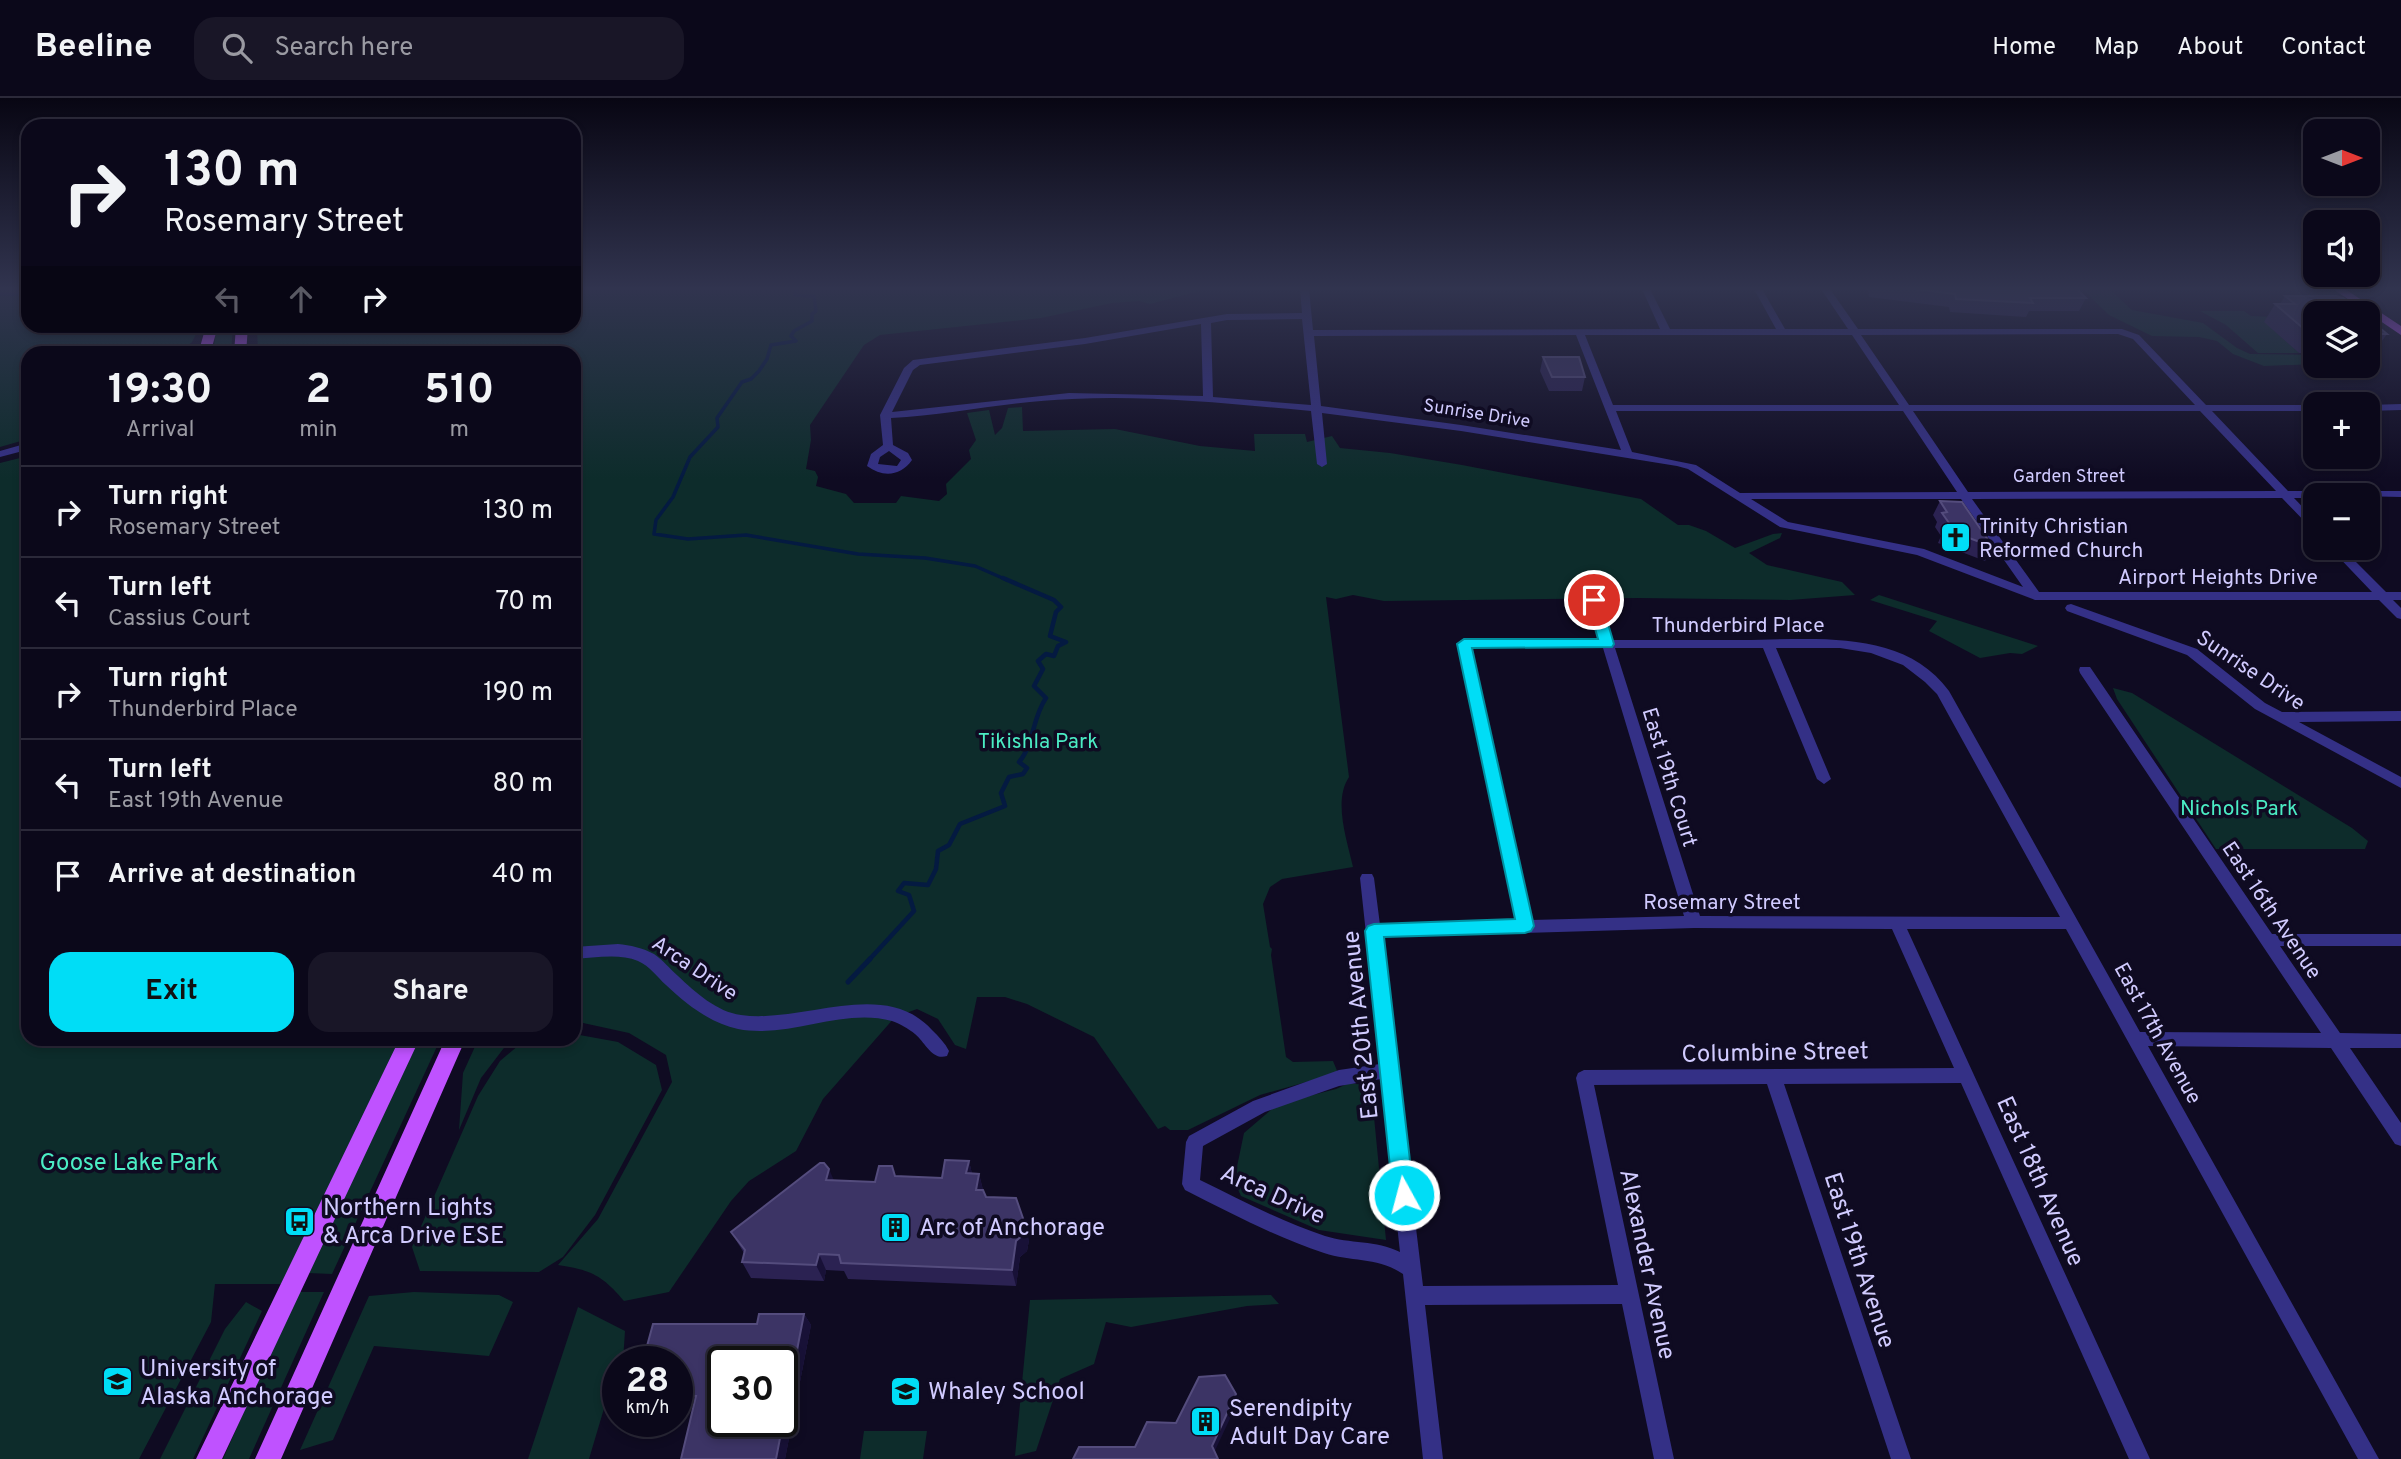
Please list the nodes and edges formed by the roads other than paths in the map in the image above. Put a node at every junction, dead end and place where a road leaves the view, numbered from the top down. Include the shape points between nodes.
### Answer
1 (993, 353) edge
2 (1207, 353) edge
3 (1311, 353) edge
4 (1587, 353) edge
5 (1870, 353) edge
6 (2151, 353) edge
7 (1208, 401) junction
8 (2401, 407) edge
9 (1315, 408) junction
10 (1609, 408) junction
11 (1907, 408) junction
12 (2203, 408) junction
13 (2303, 408) edge
14 (2380, 408) edge
15 (885, 415) junction
16 (888, 446) dead end
17 (21, 448) edge
18 (0, 454) edge
19 (1628, 455) junction
20 (1322, 464) dead end
21 (1964, 493) junction
22 (2285, 494) junction
23 (2401, 494) edge
24 (1737, 496) junction
25 (2303, 513) edge
26 (2348, 560) edge
27 (2035, 596) junction
28 (2382, 596) junction
29 (2401, 596) edge
30 (1594, 600) dead end
31 (2071, 608) dead end
32 (2401, 615) edge
33 (1607, 644) junction
34 (1768, 644) junction
35 (1885, 651) joint
36 (2085, 670) dead end
37 (2401, 716) edge
38 (2279, 717) junction
39 (1824, 779) dead end
40 (2401, 783) edge
41 (1367, 877) dead end
42 (1694, 922) junction
43 (1897, 923) junction
44 (2071, 923) junction
45 (1525, 926) junction
46 (1374, 931) junction
47 (2267, 940) junction
48 (2401, 940) edge
49 (581, 953) edge
50 (2135, 1038) junction
51 (2336, 1041) junction
52 (2401, 1041) edge
53 (406, 1046) edge
54 (452, 1046) edge
55 (941, 1051) dead end
56 (1388, 1070) junction
57 (1966, 1075) junction
58 (1773, 1077) junction
59 (1584, 1078) joint
60 (2401, 1138) edge
61 (1413, 1270) junction
62 (1629, 1294) junction
63 (1416, 1296) junction
64 (209, 1459) edge
65 (268, 1459) edge
66 (1433, 1459) edge
67 (1664, 1459) edge
68 (1901, 1459) edge
69 (2140, 1459) edge
70 (2369, 1459) edge

1 - 15 street via 918,362 909,368
2 - 7 street
3 - 9 street
4 - 10 street
5 - 11 street
6 - 12 street
7 - 9 street, Sunrise Drive
7 - 15 street, Sunrise Drive via 1095,395
8 - 14 street
9 - 19 street, Sunrise Drive
9 - 20 street
10 - 11 street
10 - 19 street
11 - 12 street
11 - 21 street
12 - 13 street
12 - 22 street
15 - 16 street
17 - 18 street
19 - 24 street, Sunrise Drive via 1692,467
21 - 22 street, Garden Street
21 - 24 street, Garden Street
21 - 27 street
22 - 23 street, Garden Street
22 - 25 street
24 - 27 street, Sunrise Drive via 1784,525 1920,552
26 - 28 street
27 - 28 street, Airport Heights Drive
28 - 29 street, Airport Heights Drive
28 - 32 street
30 - 33 street
31 - 38 street, Sunrise Drive via 2192,652
33 - 34 street, Thunderbird Place
33 - 42 street, East 19th Court
33 - 45 street, Thunderbird Place via 1464,644
34 - 35 street, Thunderbird Place
34 - 39 street
35 - 44 street, East 17th Avenue via 1923,671 1942,691
36 - 47 street, East 16th Avenue
37 - 38 street
38 - 40 street, Sunrise Drive
41 - 46 street, East 20th Avenue
42 - 43 street, Rosemary Street
42 - 45 street, Rosemary Street
43 - 44 street, Rosemary Street
43 - 57 street, East 18th Avenue
44 - 50 street, East 17th Avenue
45 - 46 street, Rosemary Street
46 - 56 street, East 20th Avenue
47 - 48 street
47 - 51 street, East 16th Avenue
49 - 55 street, Arca Drive via 641,954 715,1013 738,1022 767,1025 890,1011 912,1020
50 - 51 street
50 - 70 street, East 17th Avenue
51 - 52 street
51 - 60 street, East 16th Avenue
53 - 64 main road
54 - 65 main road
56 - 61 street, East 20th Avenue
56 - 61 street, Arca Drive via 1339,1078 1259,1106 1195,1142 1191,1184 1328,1246 1395,1256
57 - 58 street, Columbine Street
57 - 69 street, East 18th Avenue
58 - 59 street, Columbine Street
58 - 68 street, East 19th Avenue
59 - 62 street, Alexander Avenue
61 - 63 street, East 20th Avenue
62 - 63 street
62 - 67 street, Alexander Avenue
63 - 66 street, East 20th Avenue

